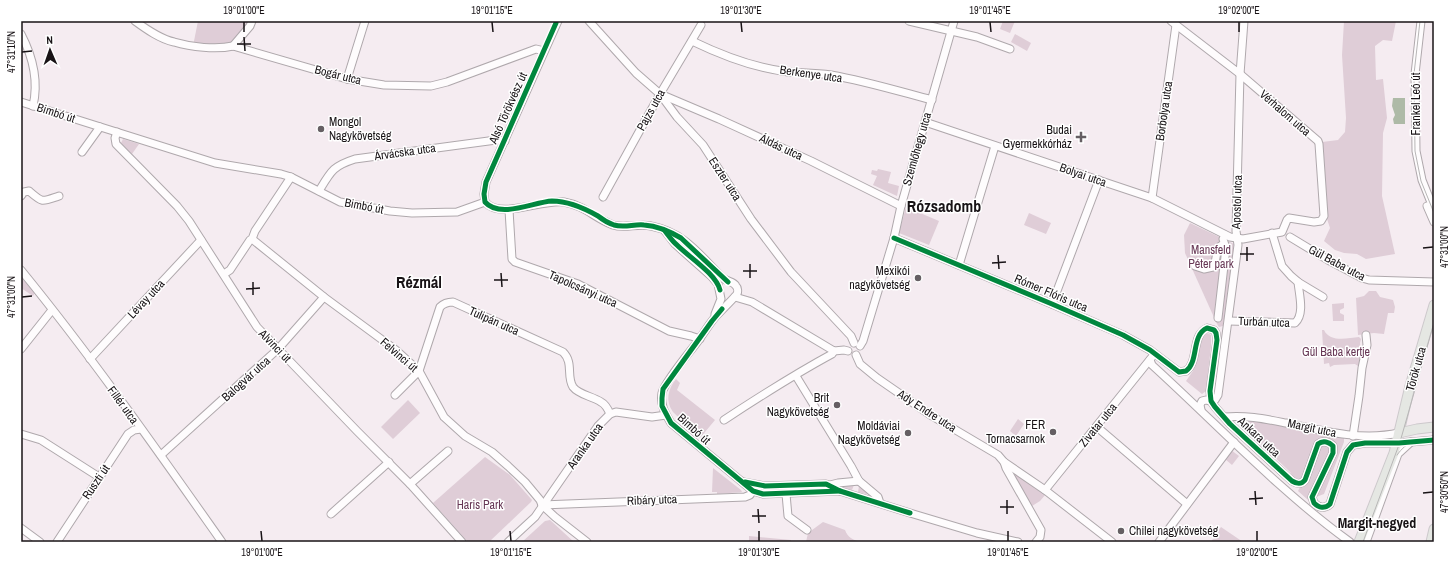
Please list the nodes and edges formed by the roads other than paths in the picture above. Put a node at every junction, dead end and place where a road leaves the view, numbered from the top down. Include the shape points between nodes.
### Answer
1 (135, 21) edge
2 (252, 21) edge
3 (365, 21) edge
4 (589, 21) edge
5 (909, 21) edge
6 (954, 21) edge
7 (1244, 21) edge
8 (1421, 21) edge
9 (557, 22) edge
10 (1173, 23) edge
11 (701, 25) dead end
12 (951, 30) junction
13 (21, 34) edge
14 (692, 41) junction
15 (233, 46) junction
16 (1010, 50) dead end
17 (544, 51) junction
18 (1240, 74) junction
19 (347, 79) junction
20 (660, 94) junction
21 (932, 100) junction
22 (21, 102) edge
23 (33, 106) junction
24 (925, 122) junction
25 (100, 127) junction
26 (117, 132) junction
27 (505, 141) junction
28 (995, 146) junction
29 (82, 152) dead end
30 (292, 177) junction
31 (1099, 180) junction
32 (1424, 187) junction
33 (319, 191) junction
34 (21, 196) edge
35 (59, 196) dead end
36 (603, 197) dead end
37 (1152, 198) junction
38 (485, 202) junction
39 (901, 206) junction
40 (509, 210) junction
41 (1434, 210) edge
42 (1434, 222) edge
43 (665, 231) junction
44 (1272, 233) junction
45 (1225, 235) junction
46 (1290, 237) dead end
47 (894, 238) junction
48 (1236, 238) junction
49 (252, 239) junction
50 (201, 240) junction
51 (1224, 244) junction
52 (959, 265) junction
53 (1196, 266) dead end
54 (21, 270) edge
55 (224, 274) junction
56 (728, 282) junction
57 (1298, 282) junction
58 (1434, 282) edge
59 (720, 292) junction
60 (735, 296) junction
61 (324, 297) junction
62 (1322, 297) dead end
63 (1052, 304) junction
64 (1434, 305) edge
65 (52, 310) junction
66 (1218, 318) dead end
67 (1229, 320) junction
68 (712, 321) junction
69 (1366, 335) dead end
70 (700, 339) junction
71 (857, 344) junction
72 (21, 349) edge
73 (278, 350) junction
74 (834, 351) junction
75 (848, 351) junction
76 (1154, 353) junction
77 (856, 355) junction
78 (90, 359) junction
79 (1150, 360) junction
80 (419, 372) junction
81 (796, 376) junction
82 (395, 395) dead end
83 (1211, 401) junction
84 (1201, 410) junction
85 (610, 414) junction
86 (666, 415) junction
87 (1225, 417) junction
88 (724, 420) dead end
89 (1096, 427) junction
90 (1434, 428) edge
91 (141, 429) junction
92 (1399, 433) junction
93 (21, 434) edge
94 (1353, 436) junction
95 (1434, 440) edge
96 (1234, 442) junction
97 (1411, 442) junction
98 (1397, 443) junction
99 (448, 451) dead end
100 (161, 455) junction
101 (389, 462) junction
102 (1004, 462) junction
103 (99, 477) junction
104 (859, 481) junction
105 (410, 484) junction
106 (830, 486) junction
107 (755, 488) junction
108 (1045, 490) junction
109 (840, 491) junction
110 (786, 494) junction
111 (880, 504) junction
112 (1186, 504) junction
113 (542, 505) junction
114 (331, 514) dead end
115 (21, 528) edge
116 (1434, 529) edge
117 (807, 530) dead end
118 (1040, 540) edge
119 (40, 542) edge
120 (56, 542) edge
121 (222, 542) edge
122 (462, 542) edge
123 (503, 542) edge
124 (508, 542) edge
125 (587, 542) edge
126 (1015, 542) edge
127 (1112, 542) edge
128 (1159, 542) edge
129 (1350, 542) edge
130 (1359, 542) edge
131 (1366, 542) edge
132 (1431, 542) edge

1 - 15 street, Bogár utca via 173,42 222,49
2 - 15 street
3 - 19 street
4 - 20 street, Eszter utca via 636,73
5 - 12 street
6 - 12 street, Szemlőhegy utca
7 - 18 street, Apostol utca
8 - 32 street, Frankel Leó út via 1416,60 1416,151
9 - 17 street, Alsó Törökvész út
10 - 18 street, Vérhalom utca
10 - 37 street, Borbolya utca
11 - 14 street, Pajzs utca
12 - 16 street
12 - 21 street, Szemlőhegy utca
13 - 23 street via 34,69
14 - 20 street, Pajzs utca
14 - 21 street, Berkenye utca via 733,60 788,72 831,75
15 - 19 street, Bogár utca
17 - 19 street, Bogár utca via 536,49 430,86 384,85
17 - 27 street, Alsó Törökvész út
18 - 44 street, Vérhalom utca via 1319,144 1323,218 1318,222 1289,218 1282,232
18 - 48 street, Apostol utca
20 - 36 street, Pajzs utca
20 - 39 street, Áldás utca via 811,161
20 - 71 street, Eszter utca via 703,145 751,219 791,272
21 - 24 street, Szemlőhegy utca
22 - 23 street, Bimbó út
23 - 25 street, Bimbó út
24 - 28 street, Bolyai utca
24 - 39 street, Szemlőhegy utca
25 - 26 street, Bimbó út
25 - 29 street
26 - 30 street, Bimbó út via 215,163
26 - 50 street, Alvinci út via 116,144 177,206
27 - 33 street, Árvácska utca via 496,140 355,159 341,163 332,170
27 - 38 street, Alsó Törökvész út via 486,182
28 - 31 street, Bolyai utca
28 - 52 street
30 - 33 street, Bimbó út
30 - 49 street
31 - 37 street, Bolyai utca
31 - 63 street
32 - 41 street, Frankel Leó út
32 - 42 street, Frankel Leó út via 1424,197
33 - 38 street, Bimbó út via 340,202 405,212 457,212
34 - 35 street via 28,191 44,201
37 - 45 street, Bolyai utca
38 - 40 street via 496,209
39 - 47 street, Szemlőhegy utca
40 - 43 street via 543,202 564,202 582,207 614,225 644,225
40 - 70 street, Tapolcsányi utca via 512,258 515,262 578,284 669,331
43 - 56 street via 682,238
43 - 59 street via 675,244 712,277
44 - 48 street, Vérhalom utca
44 - 57 street via 1282,266
45 - 48 street, Bolyai utca
45 - 51 street
46 - 58 street, Gül Baba utca via 1362,278
47 - 52 street, Rómer Flóris utca
47 - 71 street, Szemlőhegy utca via 863,341
48 - 67 street, Apostol utca via 1238,245
49 - 55 street via 230,270
49 - 61 street, Felvinci út
50 - 55 street, Alvinci út
50 - 78 street, Lévay utca
51 - 53 street via 1218,250 1213,267 1204,269
51 - 66 street via 1226,254
52 - 63 street, Rómer Flóris utca
54 - 65 street, Fillér utca
55 - 73 street, Alvinci út via 257,327
56 - 59 street, Bimbó út via 723,284
56 - 60 street via 736,286
57 - 62 street
57 - 67 street, Turbán utca via 1300,314 1295,323
59 - 60 street via 726,299
59 - 68 street, Bimbó út via 721,302
60 - 68 street, Bimbó út
60 - 74 street via 750,301
61 - 73 street, Balogvár utca
61 - 80 street, Felvinci út via 396,350
63 - 76 street, Rómer Flóris utca via 1123,335
64 - 92 main road, Török utca
65 - 72 street
65 - 78 street, Fillér utca
67 - 83 street, Apostol utca via 1218,395
68 - 70 street, Bimbó út
69 - 94 street via 1367,345
70 - 86 street, Bimbó út via 663,389 662,403
71 - 75 street via 849,345
71 - 77 street via 860,352
73 - 100 street, Balogvár utca
73 - 101 street, Alvinci út
74 - 75 street
74 - 81 street
75 - 77 street
76 - 79 street
76 - 83 street, Rómer Flóris utca via 1179,372 1184,372 1189,370 1193,362 1201,333 1207,328 1214,330 1216,340
77 - 102 street, Ady Endre utca via 860,364 877,378 932,416 998,455
78 - 91 street, Fillér utca
79 - 84 street via 1152,365
79 - 89 street, Zivatar utca
80 - 82 street, Tulipán utca
80 - 85 street, Tulipán utca via 440,307 453,302 563,352 569,361 573,387 601,402
80 - 113 street, Felvinci út via 444,416 465,436 492,452 508,466 525,482
81 - 88 street via 777,385
81 - 104 street
83 - 84 street via 1202,401
83 - 87 street, Ankara utca
84 - 96 street
85 - 86 street, Aranka utca via 622,412 652,417
85 - 113 street, Aranka utca via 598,426
86 - 107 street, Bimbó út via 671,423 741,481
87 - 94 street, Margit utca via 1254,416
87 - 98 street, Ankara utca via 1296,483 1305,480 1318,444 1324,442 1332,445 1334,452 1312,498 1314,503 1322,507 1330,504 1347,452 1351,447 1356,444
89 - 108 street, Zivatar utca
89 - 112 street
90 - 92 main road
91 - 100 street, Fillér utca
91 - 103 street, Ruszti út via 128,434
92 - 94 street, Margit utca
92 - 98 main road, Török utca
93 - 103 street via 41,440
95 - 97 street
96 - 112 street
96 - 129 street via 1308,510
97 - 98 street
97 - 131 street via 1398,454
98 - 130 main road, Török utca
99 - 105 street
100 - 121 street, Fillér utca
101 - 105 street, Alvinci út
101 - 114 street
102 - 108 street, Ady Endre utca
102 - 118 street, Ady Endre utca via 1041,530
103 - 120 street, Ruszti út
104 - 106 street
104 - 111 street via 878,497
105 - 122 street, Alvinci út
106 - 107 street, Bimbó út via 821,484
106 - 109 street, Bimbó út
107 - 110 street, Bimbó út via 763,494
107 - 113 street, Ribáry utca via 745,497
108 - 127 street, Ady Endre utca
109 - 110 street, Bimbó út
109 - 111 street, Bimbó út
110 - 117 street via 788,516
111 - 126 street, Bimbó út
112 - 128 street
113 - 123 street
113 - 124 street via 535,517
113 - 125 street, Felvinci út
115 - 119 street
116 - 132 main road

